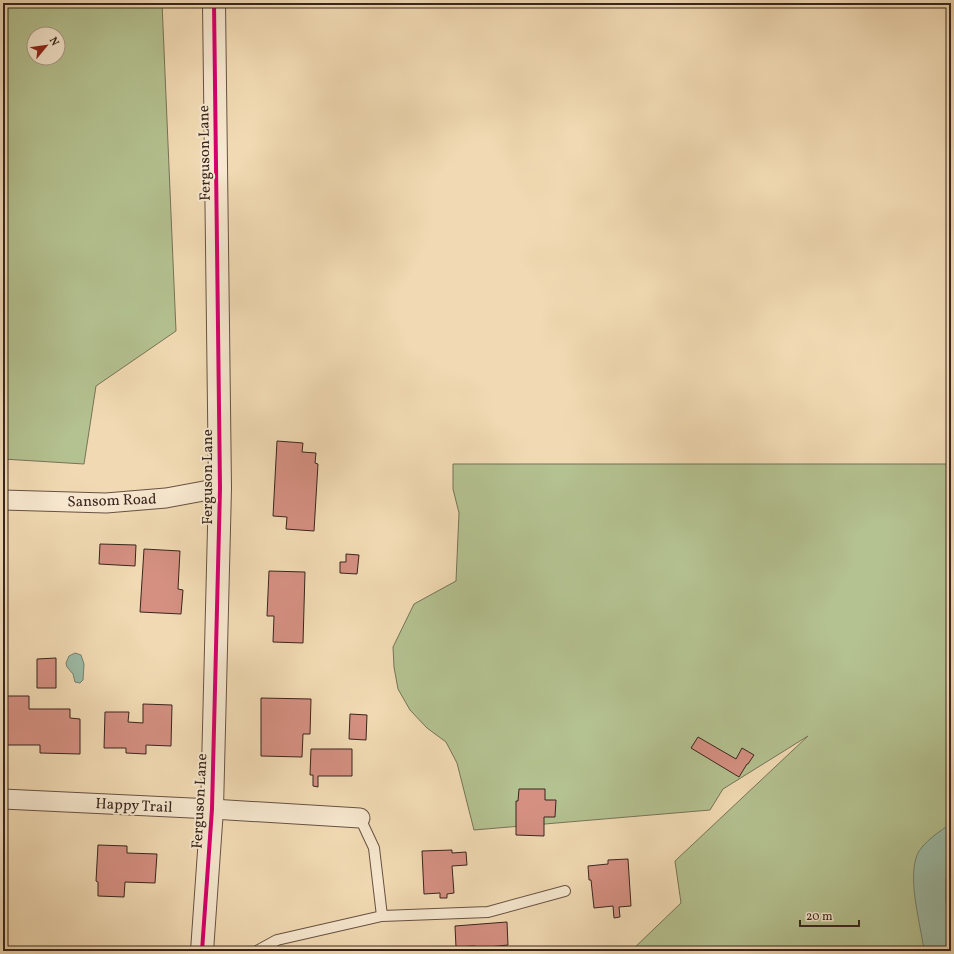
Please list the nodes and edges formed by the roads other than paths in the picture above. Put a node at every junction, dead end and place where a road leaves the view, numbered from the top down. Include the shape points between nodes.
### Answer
1 (214, 3) edge
2 (220, 488) junction
3 (3, 500) edge
4 (3, 799) edge
5 (212, 809) junction
6 (360, 818) joint
7 (565, 891) dead end
8 (382, 916) junction
9 (202, 951) edge
10 (256, 951) edge

1 - 2 street, Ferguson Lane
2 - 3 street, Sansom Road via 166,498 106,503
2 - 5 street, Ferguson Lane
4 - 5 street, Happy Trail
5 - 6 street, Happy Trail
5 - 9 street, Ferguson Lane
6 - 8 lane via 374,848
7 - 8 lane via 488,912
8 - 10 lane via 277,940

